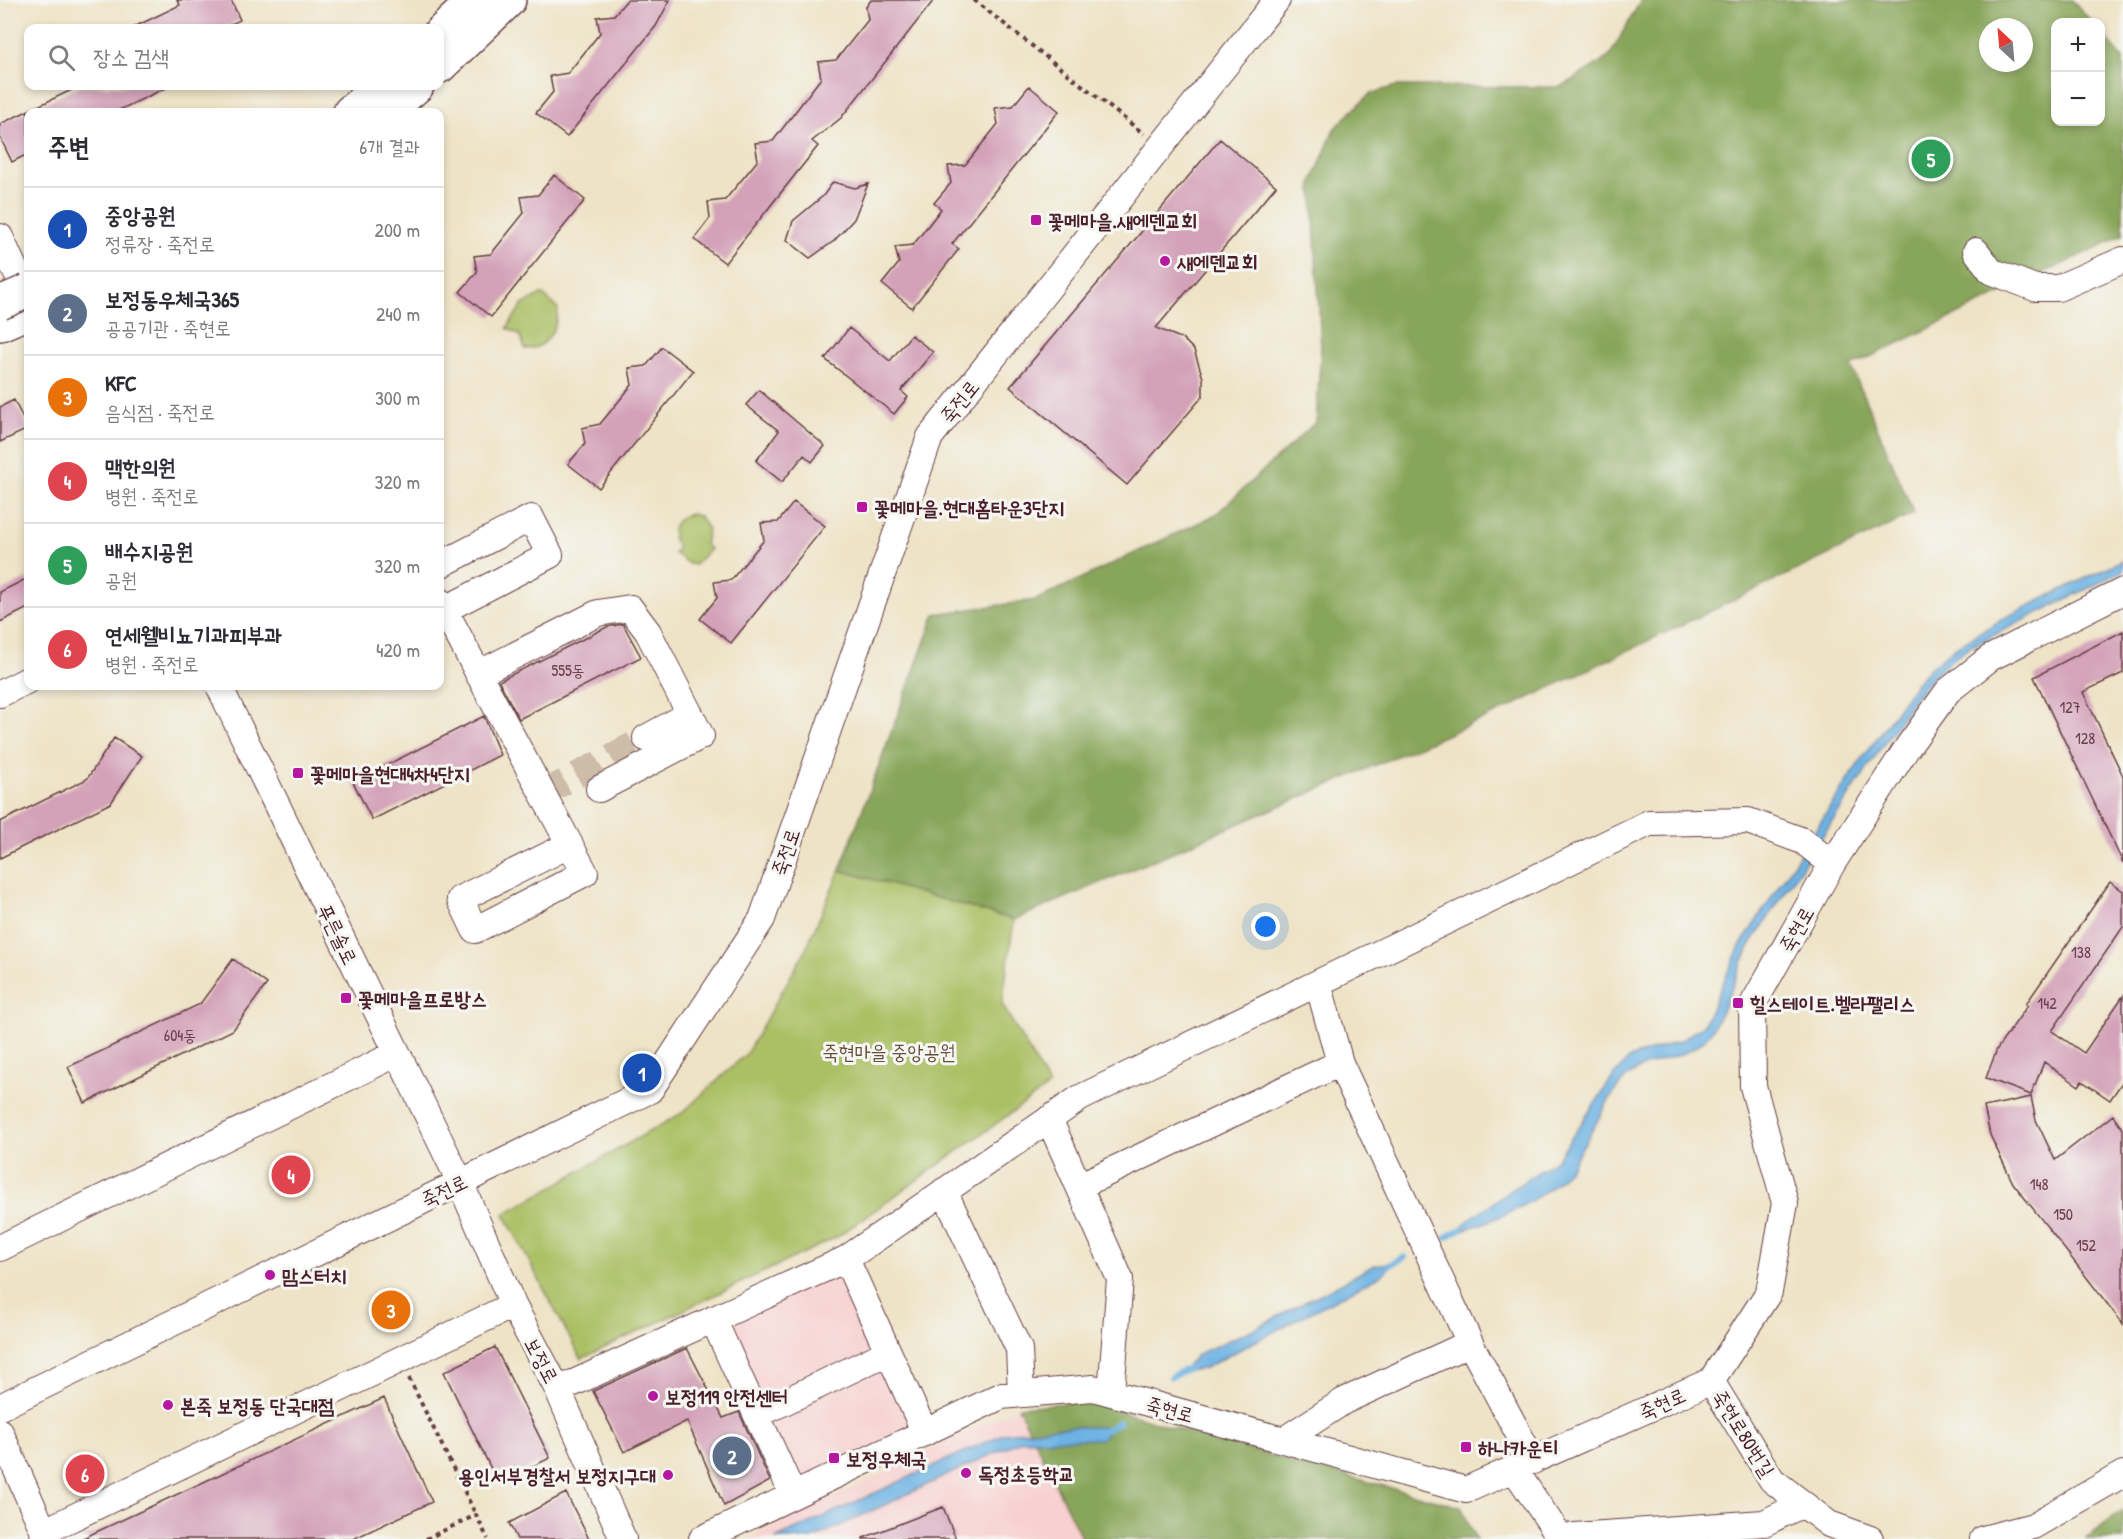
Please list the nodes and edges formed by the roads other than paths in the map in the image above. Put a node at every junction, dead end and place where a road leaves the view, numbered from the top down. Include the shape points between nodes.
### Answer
1 (475, 0) edge
2 (509, 0) edge
3 (1277, 0) edge
4 (444, 29) edge
5 (444, 62) edge
6 (376, 90) edge
7 (412, 90) edge
8 (355, 108) edge
9 (392, 108) edge
10 (0, 237) edge
11 (1976, 251) dead end
12 (2123, 260) edge
13 (24, 289) edge
14 (24, 293) edge
15 (0, 303) edge
16 (24, 314) edge
17 (0, 324) edge
18 (444, 563) edge
19 (2123, 591) edge
20 (444, 604) edge
21 (444, 609) edge
22 (478, 674) junction
23 (24, 682) edge
24 (221, 690) edge
25 (0, 694) edge
26 (690, 714) junction
27 (646, 738) tunnel mouth
28 (599, 789) dead end
29 (569, 844) dead end
30 (1818, 852) junction
31 (1318, 983) junction
32 (396, 1054) junction
33 (1340, 1063) junction
34 (1049, 1119) junction
35 (460, 1182) junction
36 (1079, 1186) junction
37 (944, 1191) junction
38 (0, 1248) edge
39 (846, 1258) junction
40 (513, 1305) junction
41 (713, 1319) junction
42 (1470, 1343) junction
43 (888, 1352) junction
44 (1711, 1381) junction
45 (558, 1390) junction
46 (1111, 1393) junction
47 (1021, 1394) junction
48 (0, 1407) edge
49 (757, 1415) junction
50 (0, 1432) edge
51 (925, 1433) junction
52 (1284, 1440) junction
53 (1524, 1465) junction
54 (2123, 1474) edge
55 (794, 1495) junction
56 (1803, 1504) junction
57 (45, 1535) edge
58 (623, 1539) edge
59 (702, 1539) edge
60 (1870, 1539) edge
61 (1983, 1539) edge

1 - 4 highway
2 - 5 highway
3 - 35 street, 죽전로 via 930,437 762,919 650,1089
6 - 8 highway
7 - 9 highway
10 - 13 street
11 - 12 street via 1990,271 2035,288 2058,288
14 - 15 highway, bridge
16 - 17 highway
18 - 20 street via 531,518 550,555
19 - 30 street, 죽현로 via 1990,658 1948,691 1907,748
21 - 22 street
22 - 26 street via 598,613 630,608 648,632
22 - 29 street
23 - 25 street
24 - 32 street, 푸른솔로
26 - 27 street
26 - 28 street via 701,736
30 - 31 street via 1748,821 1649,823
30 - 44 street, 죽현로 via 1752,1006 1753,1086 1785,1203 1769,1292
31 - 33 street
31 - 34 street via 1080,1098
32 - 35 street, 푸른솔로
32 - 38 street
33 - 36 street
33 - 42 street
34 - 36 street
34 - 37 street
35 - 40 street, 보정로
35 - 48 street, 죽전로
36 - 46 street via 1120,1279
37 - 39 street
37 - 47 street via 1019,1349
39 - 41 street
39 - 43 street
40 - 45 street, 보정로
40 - 57 street
41 - 45 street
41 - 49 street
42 - 52 street via 1344,1401
42 - 53 street
43 - 49 street
43 - 51 street
44 - 53 street, 죽현로
44 - 56 street, 죽현로80번길 via 1772,1480
45 - 58 street, 보정로
46 - 47 street, 죽현로 via 1093,1388
46 - 52 street, 죽현로
47 - 51 street, 죽현로 via 1001,1395
49 - 55 street
50 - 57 street
51 - 55 street, 죽현로
52 - 53 street, 죽현로 via 1466,1490
53 - 56 street via 1560,1537 1764,1523
54 - 61 street via 2033,1526
55 - 59 street, 죽현로
56 - 60 street, 죽현로80번길 via 1829,1524

